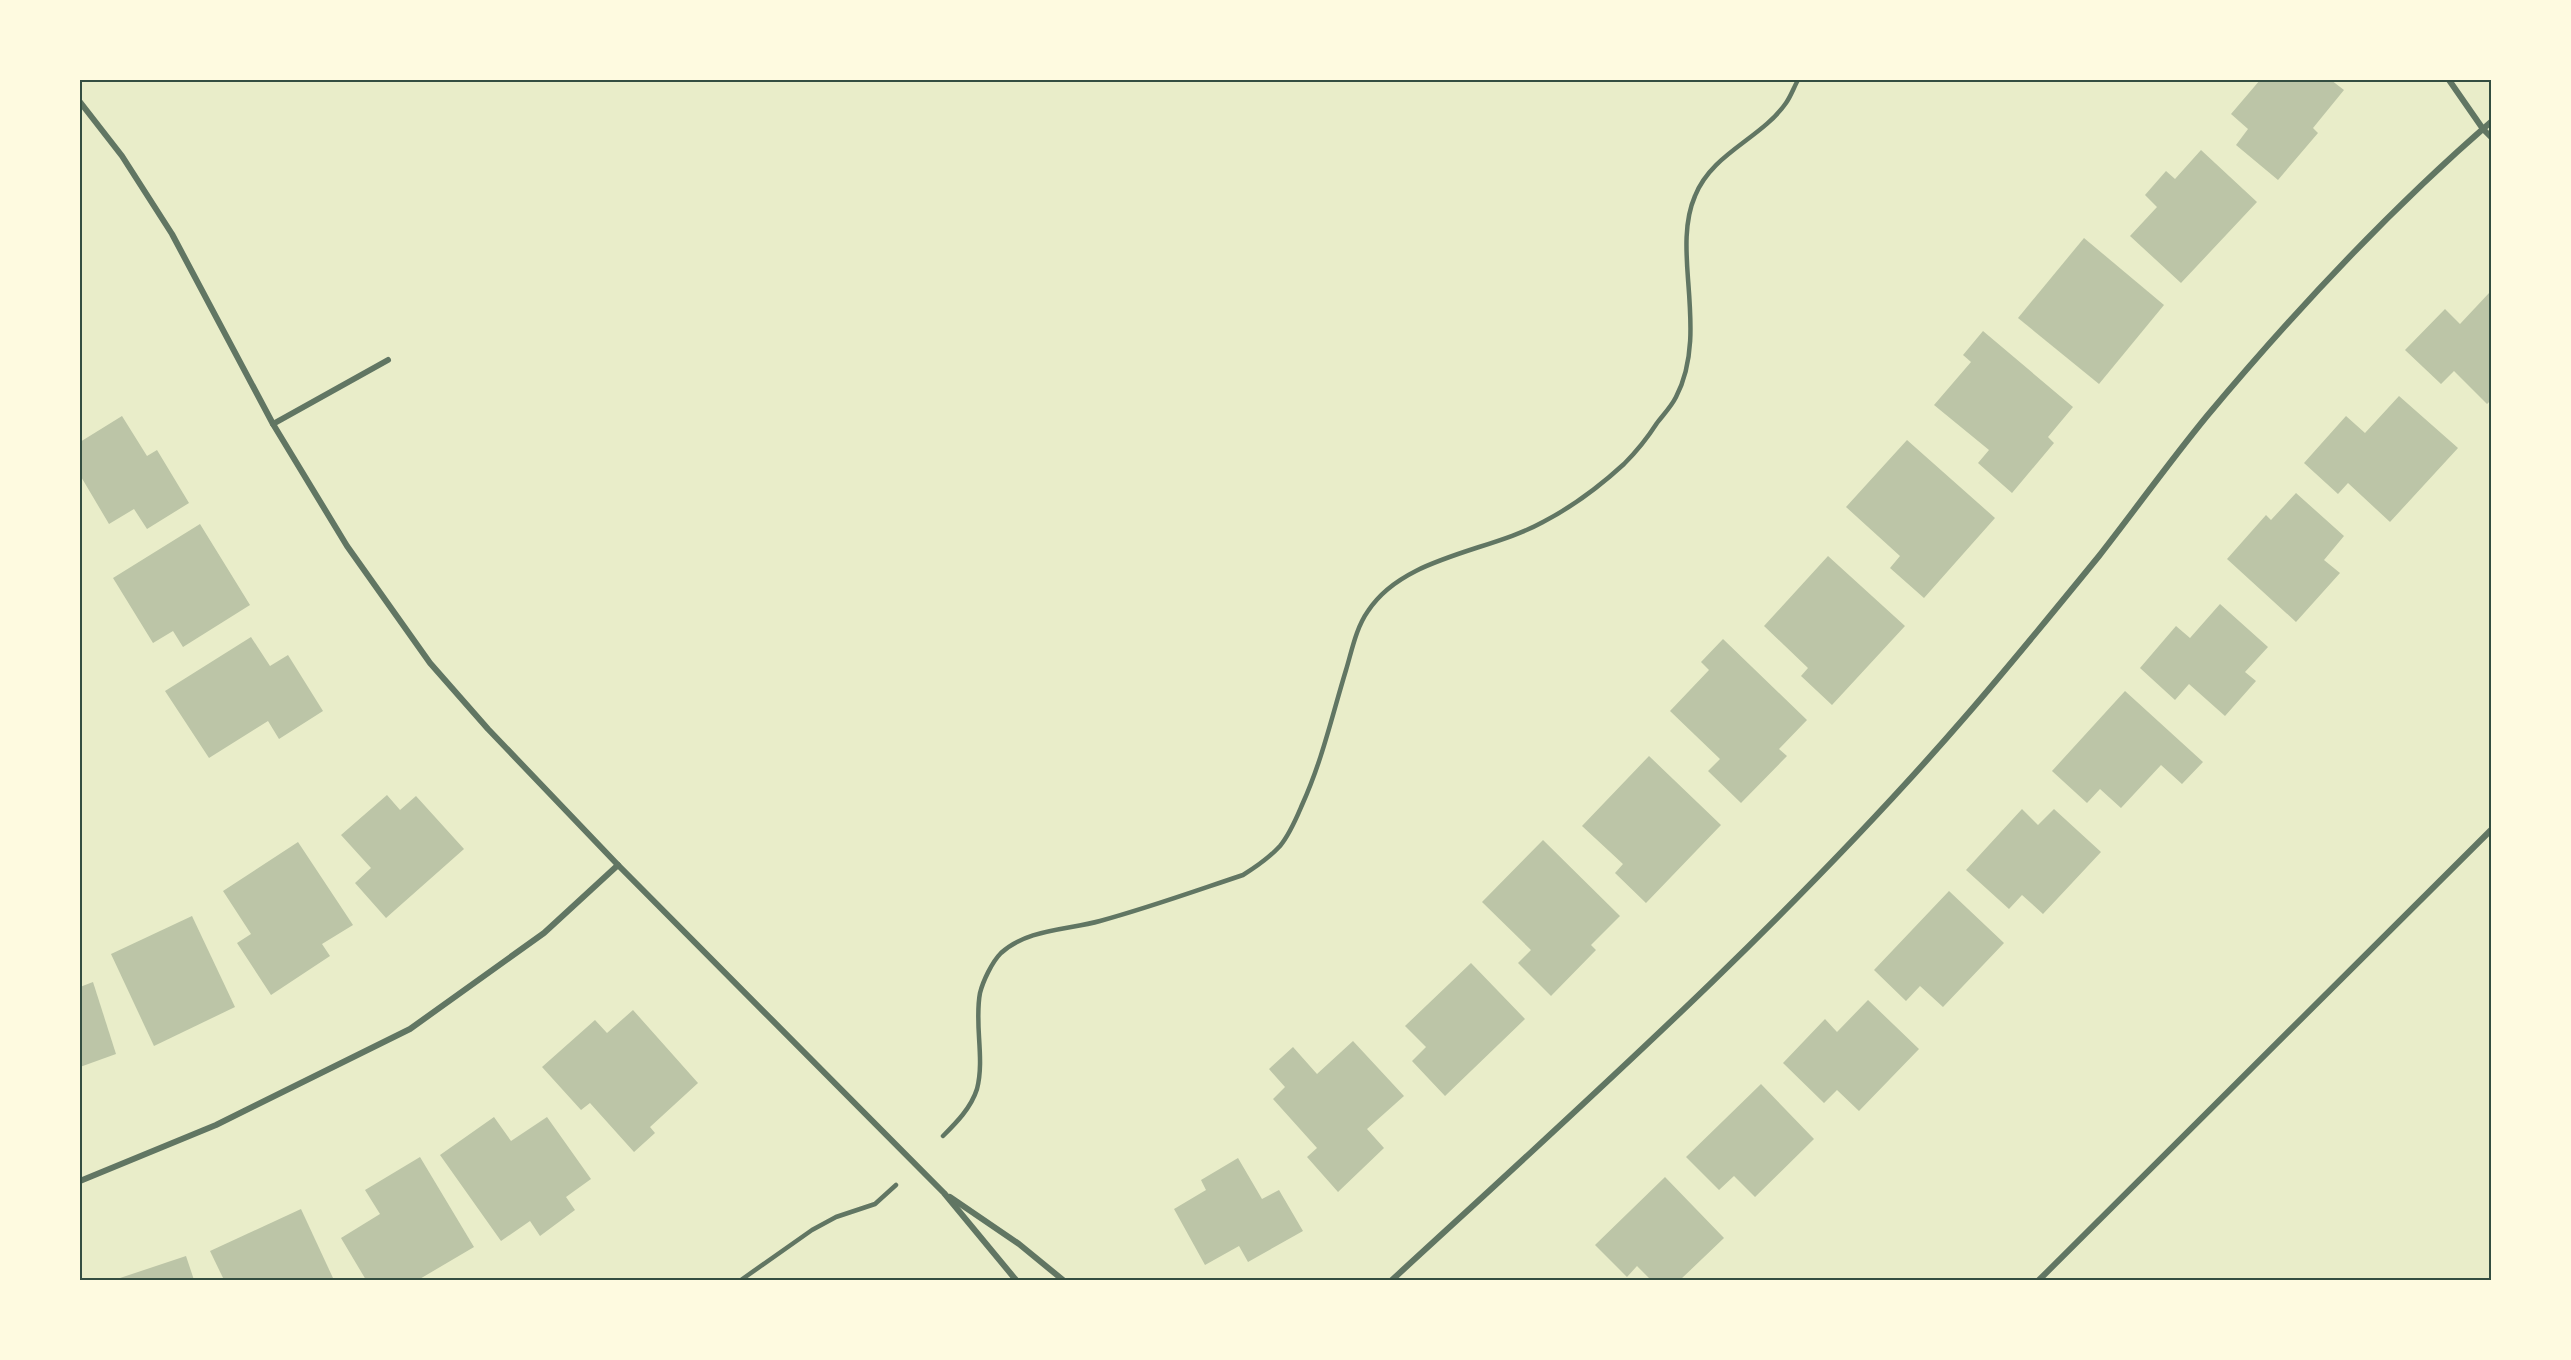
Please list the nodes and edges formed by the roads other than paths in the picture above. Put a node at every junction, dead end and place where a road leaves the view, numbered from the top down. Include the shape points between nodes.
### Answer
1 (1798, 80) edge
2 (2449, 80) edge
3 (80, 102) edge
4 (2492, 121) edge
5 (2483, 129) junction
6 (2492, 138) edge
7 (387, 360) dead end
8 (273, 424) junction
9 (2492, 829) edge
10 (618, 865) junction
11 (943, 1136) dead end
12 (80, 1181) edge
13 (896, 1185) dead end
14 (944, 1193) junction
15 (741, 1281) edge
16 (1016, 1281) edge
17 (1064, 1281) edge
18 (1392, 1281) edge
19 (2039, 1281) edge

1 - 11 lane via 1786,103 1723,158 1695,195 1687,240 1691,329 1688,363 1676,397 1652,431 1626,462 1594,489 1542,523 1450,557 1405,578 1378,597 1355,638 1318,768 1292,828 1263,862 1243,875 1101,921 1040,933 1001,953 980,992 977,1089 963,1115
2 - 5 street
3 - 8 street via 122,156 172,234
4 - 5 street
5 - 6 street
5 - 18 street via 2389,216 2273,339 2034,635 1855,838 1663,1027
7 - 8 street
8 - 10 street via 346,546 430,663
9 - 19 street
10 - 12 street via 544,933 410,1029 216,1125
10 - 14 street
13 - 15 lane via 875,1204 812,1230
14 - 16 street
14 - 17 street via 1019,1244

